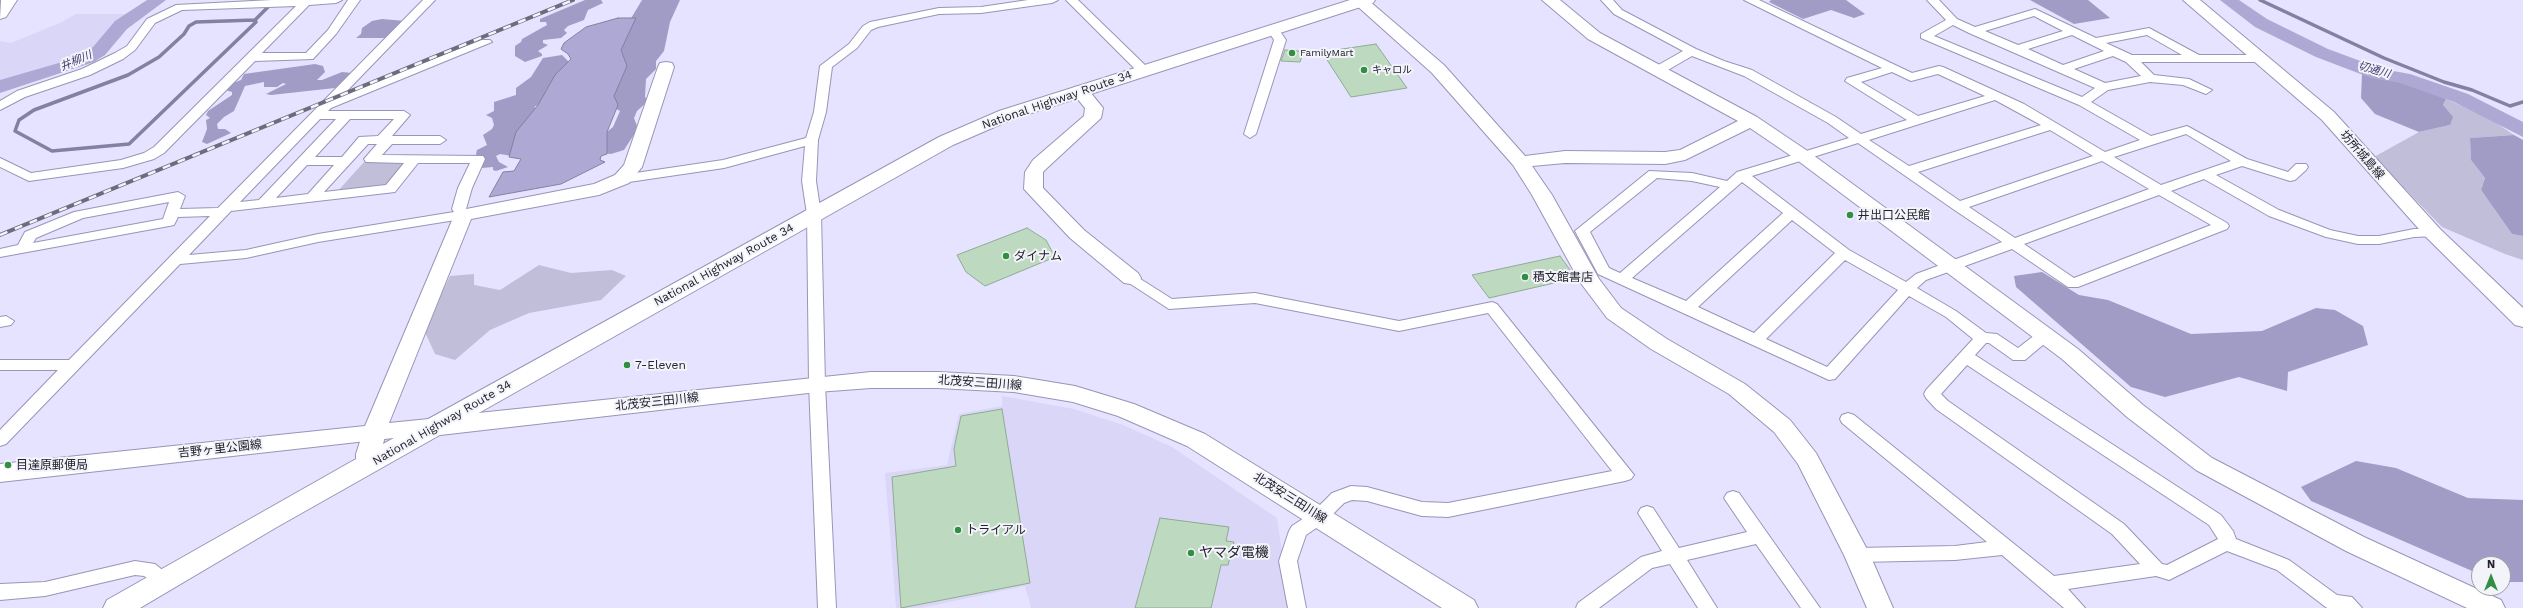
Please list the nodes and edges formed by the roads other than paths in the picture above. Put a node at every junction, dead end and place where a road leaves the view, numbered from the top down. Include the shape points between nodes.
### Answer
1 (9, 0) edge
2 (336, 0) edge
3 (354, 0) edge
4 (429, 0) edge
5 (1052, 0) edge
6 (1072, 0) edge
7 (1550, 0) edge
8 (1607, 0) edge
9 (1750, 0) edge
10 (1933, 0) edge
11 (2191, 0) edge
12 (1364, 1) edge
13 (302, 2) edge
14 (182, 3) edge
15 (0, 14) edge
16 (1953, 22) junction
17 (1273, 29) junction
18 (1973, 31) junction
19 (2074, 31) junction
20 (486, 42) dead end
21 (2095, 42) junction
22 (2017, 49) junction
23 (1692, 51) junction
24 (2114, 52) junction
25 (254, 57) junction
26 (2196, 58) junction
27 (2260, 58) junction
28 (2130, 59) junction
29 (666, 67) dead end
30 (1894, 68) junction
31 (2063, 69) junction
32 (1143, 70) junction
33 (1658, 71) junction
34 (2150, 78) junction
35 (2104, 87) junction
36 (2206, 90) dead end
37 (1080, 91) junction
38 (1996, 96) junction
39 (2083, 102) junction
40 (0, 106) edge
41 (320, 111) junction
42 (347, 115) junction
43 (1916, 120) junction
44 (1751, 121) junction
45 (2052, 125) junction
46 (1250, 134) dead end
47 (1860, 138) junction
48 (385, 140) junction
49 (440, 140) dead end
50 (812, 140) junction
51 (2150, 141) junction
52 (1803, 156) junction
53 (2105, 157) junction
54 (414, 160) junction
55 (304, 161) junction
56 (345, 161) junction
57 (0, 162) edge
58 (1520, 162) junction
59 (2242, 162) junction
60 (2301, 167) dead end
61 (1908, 171) junction
62 (2205, 174) junction
63 (1742, 175) junction
64 (622, 179) junction
65 (1729, 185) junction
66 (2160, 190) junction
67 (312, 198) junction
68 (264, 203) junction
69 (1958, 206) junction
70 (223, 210) junction
71 (172, 213) junction
72 (1791, 213) junction
73 (463, 214) junction
74 (814, 214) junction
75 (2434, 233) junction
76 (2013, 243) junction
77 (23, 249) junction
78 (0, 253) edge
79 (1844, 253) junction
80 (176, 260) junction
81 (1951, 265) junction
82 (1132, 278) joint
83 (1622, 279) junction
84 (1907, 289) junction
85 (1688, 308) junction
86 (2523, 320) edge
87 (2045, 335) junction
88 (1982, 338) junction
89 (1756, 340) junction
90 (1965, 356) junction
91 (0, 365) edge
92 (73, 365) junction
93 (817, 384) junction
94 (1848, 419) dead end
95 (440, 426) junction
96 (374, 432) junction
97 (0, 440) edge
98 (370, 465) junction
99 (0, 473) edge
100 (1733, 498) dead end
101 (1647, 513) dead end
102 (1319, 517) junction
103 (1760, 536) junction
104 (2226, 543) junction
105 (2006, 546) junction
106 (1674, 555) junction
107 (1857, 555) junction
108 (2156, 569) junction
109 (163, 581) junction
110 (2051, 584) junction
111 (0, 592) edge
112 (2330, 605) edge
113 (117, 608) edge
114 (827, 608) edge
115 (1297, 608) edge
116 (1464, 608) edge
117 (1585, 608) edge
118 (1708, 608) edge
119 (1812, 608) edge
120 (1880, 608) edge
121 (2076, 608) edge
122 (2354, 608) edge
123 (2492, 608) edge

1 - 15 street
2 - 13 street
3 - 25 street via 332,32 309,56
4 - 41 street
5 - 50 street via 981,10 939,11 874,24 867,28 853,46 826,66 821,106
6 - 32 street
7 - 33 street via 1594,36
8 - 23 street via 1618,12
9 - 30 street
10 - 16 street
11 - 27 street, 坊所城島線
12 - 17 main road, National Highway Route 34
12 - 58 street via 1438,69
13 - 14 street
13 - 25 street
14 - 40 street via 151,22 131,48 119,56 86,72 21,94
16 - 18 street
16 - 39 street via 1925,36
17 - 32 main road, National Highway Route 34
17 - 46 street via 1280,40
18 - 19 street via 2035,12
18 - 22 street
19 - 21 street
19 - 22 street
20 - 41 street
21 - 24 street
21 - 26 street via 2150,31
22 - 31 street
23 - 33 street
23 - 47 street via 1769,84
24 - 28 street
24 - 31 street
25 - 57 street via 159,150 138,161 29,176
26 - 27 street
26 - 28 street
27 - 75 street, 坊所城島線 via 2328,116
28 - 34 street
29 - 64 street via 633,167
30 - 38 street via 1911,77 1939,70
30 - 43 street via 1851,81
31 - 35 street
32 - 37 main road, National Highway Route 34
33 - 44 street
34 - 35 street
34 - 36 street via 2185,82
35 - 39 street
37 - 74 main road, National Highway Route 34 via 1006,115 946,141
37 - 82 street via 1094,108 1092,118 1040,164 1034,172 1033,189 1077,234
38 - 43 street
38 - 45 street
39 - 51 street
41 - 42 street
41 - 70 street
42 - 48 street via 404,115
42 - 55 street
43 - 47 street
44 - 52 street
44 - 58 street via 1685,155 1665,158 1565,157
45 - 53 street
45 - 61 street
47 - 52 street
47 - 61 street
48 - 49 street
48 - 54 street via 371,159
48 - 56 street via 364,140
50 - 64 street via 724,164
50 - 74 street via 809,181
51 - 53 street
51 - 59 street via 2187,130
52 - 63 street
52 - 81 street
53 - 66 street
53 - 69 street
54 - 67 street via 390,189
54 - 73 street via 478,160 459,209
55 - 56 street
55 - 68 street
56 - 67 street
58 - 107 street via 1542,195 1590,282 1614,313 1659,344 1737,389 1782,426 1808,459
59 - 60 street via 2290,177
59 - 62 street
61 - 69 street
62 - 66 street
62 - 75 street via 2274,213 2326,233 2358,240
63 - 65 street
63 - 72 street
64 - 73 street via 599,189
65 - 83 street
65 - 83 street via 1692,177 1654,174 1582,231 1603,271
66 - 76 street
66 - 76 street via 2222,226 2074,284
67 - 68 street
68 - 70 street
69 - 76 street
70 - 71 street
70 - 80 street
71 - 77 street via 169,222
71 - 77 street via 178,196 79,214 30,235
72 - 79 street
72 - 85 street
73 - 80 street via 318,238 246,254
73 - 96 street
74 - 93 street
74 - 95 main road, National Highway Route 34
75 - 86 street, 坊所城島線
76 - 81 street
77 - 78 street
79 - 84 street
79 - 89 street
80 - 92 street
81 - 84 street via 1921,277
81 - 87 street
82 - 102 street via 1169,304 1255,298 1399,326 1492,307 1625,475 1448,510 1422,509 1367,494 1351,493 1338,498
83 - 85 street
84 - 88 street via 1951,314
84 - 89 street via 1829,375
85 - 89 street
87 - 88 street via 2019,356 1992,338
87 - 123 street via 2135,411 2204,464 2356,544
88 - 90 street
90 - 104 street via 2215,520 2227,536
90 - 108 street via 1932,394 1942,405 2118,530
91 - 92 street
92 - 97 street
93 - 95 main road, 北茂安三田川線
93 - 102 main road, 北茂安三田川線 via 871,380 938,380 1014,384 1075,394 1126,410 1196,440
93 - 114 street
94 - 105 street
95 - 96 street, 吉野ヶ里公園線
95 - 98 main road, National Highway Route 34
96 - 98 main road via 368,454
96 - 99 street, 吉野ヶ里公園線
98 - 109 main road, National Highway Route 34
100 - 103 street
101 - 106 street
102 - 115 street via 1298,531 1288,561
102 - 116 main road, 北茂安三田川線
103 - 106 street
103 - 119 street
104 - 108 street via 2169,573
104 - 112 street via 2283,565
105 - 107 street via 1955,553
105 - 110 street
106 - 117 street via 1647,562
106 - 118 street
107 - 120 street
108 - 110 street
109 - 111 street via 148,569 136,568 45,589
109 - 113 main road, National Highway Route 34
110 - 121 street
112 - 122 street via 2345,602

